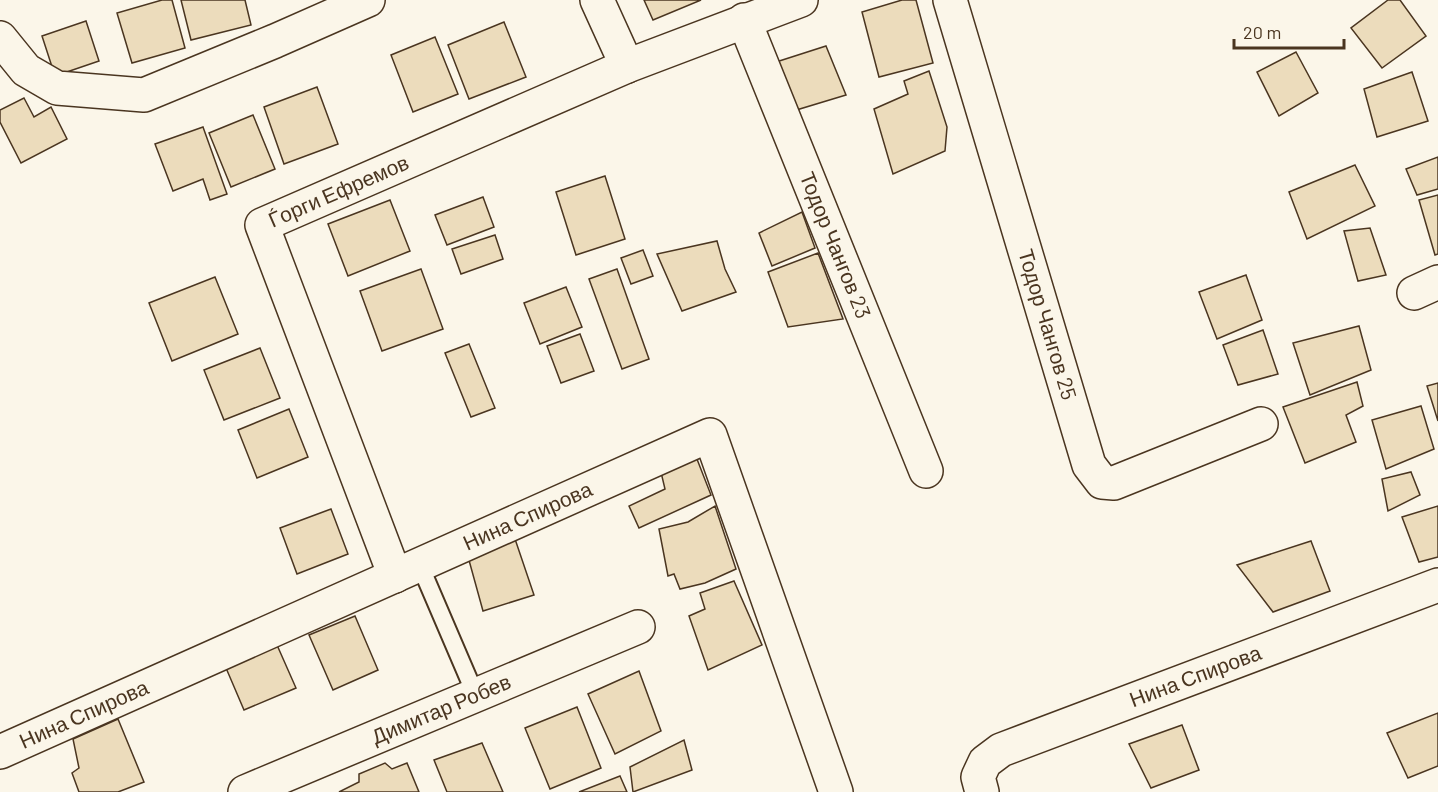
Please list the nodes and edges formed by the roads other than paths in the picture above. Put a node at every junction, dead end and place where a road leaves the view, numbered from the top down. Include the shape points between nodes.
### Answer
1 (368, 0) edge
2 (597, 0) edge
3 (801, 0) edge
4 (950, 0) edge
5 (744, 20) junction
6 (0, 38) edge
7 (627, 66) junction
8 (1261, 424) dead end
9 (926, 471) dead end
10 (407, 570) junction
11 (1438, 585) edge
12 (638, 627) dead end
13 (476, 696) junction
14 (0, 752) edge
15 (245, 792) edge
16 (836, 792) edge
17 (982, 792) edge

1 - 6 street via 144,94 57,88 26,70
2 - 7 street
3 - 5 street, Ѓорги Ефремов
4 - 8 street, Тодор Чангов 25 via 1095,475 1102,482 1114,483
5 - 7 street, Ѓорги Ефремов
5 - 9 street, Тодор Чангов 23
7 - 10 street, Ѓорги Ефремов via 262,225
10 - 13 lane
10 - 14 street, Нина Спирова
10 - 16 street, Нина Спирова via 710,435
11 - 17 street, Нина Спирова via 1001,750 986,762 978,777
12 - 13 street, Димитар Робев
13 - 15 street, Димитар Робев

